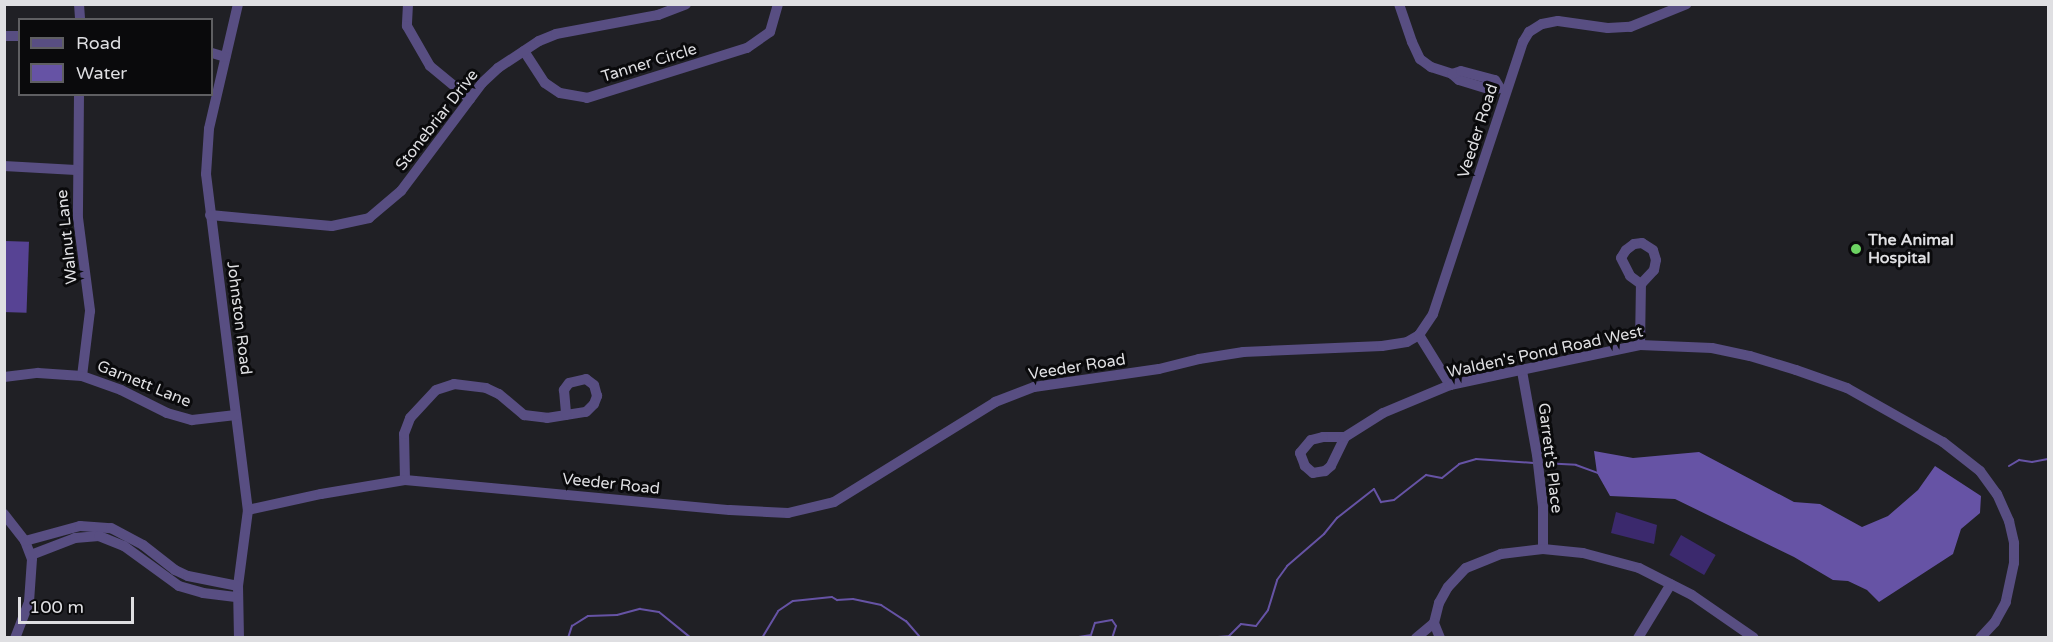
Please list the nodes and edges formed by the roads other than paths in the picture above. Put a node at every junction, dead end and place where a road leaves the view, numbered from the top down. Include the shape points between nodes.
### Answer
1 (238, 4) edge
2 (408, 4) edge
3 (686, 4) edge
4 (778, 4) edge
5 (1399, 4) edge
6 (1687, 4) edge
7 (524, 51) junction
8 (213, 53) edge
9 (225, 57) junction
10 (1504, 89) junction
11 (79, 96) edge
12 (470, 99) junction
13 (4, 166) edge
14 (76, 170) junction
15 (210, 215) junction
16 (1641, 284) dead end
17 (1419, 335) junction
18 (1640, 345) junction
19 (1522, 371) junction
20 (82, 376) junction
21 (4, 377) edge
22 (1450, 385) junction
23 (236, 415) junction
24 (566, 415) dead end
25 (1345, 437) dead end
26 (405, 480) junction
27 (248, 510) junction
28 (4, 514) edge
29 (25, 541) junction
30 (143, 545) junction
31 (1542, 549) junction
32 (31, 555) junction
33 (136, 555) junction
34 (1671, 584) junction
35 (238, 591) junction
36 (1434, 623) junction
37 (15, 638) edge
38 (239, 638) edge
39 (1416, 638) edge
40 (1440, 638) edge
41 (1638, 638) edge
42 (1754, 638) edge
43 (1980, 638) edge

1 - 9 street, Johnston Road
2 - 12 street via 407,26 430,66
3 - 7 street, Stonebriar Drive via 658,15 556,34
4 - 7 street, Tanner Circle via 770,32 747,48 586,98 560,93 545,83
5 - 10 street via 1420,59 1459,80 1492,90
6 - 10 street, Veeder Road via 1630,27 1558,21 1542,24 1529,32 1523,42
7 - 12 street, Stonebriar Drive via 498,68
8 - 9 street
9 - 15 street, Johnston Road via 207,145
10 - 17 street, Veeder Road via 1432,314
11 - 14 street, Walnut Lane
12 - 15 street, Stonebriar Drive via 401,191 369,218 332,226
13 - 14 street
14 - 20 street, Walnut Lane via 90,311
15 - 23 street, Johnston Road
16 - 18 street
17 - 22 street
17 - 26 street, Veeder Road via 1407,342 1382,346 1284,348 1216,356 1159,369 1034,387 994,402 834,502 788,513
18 - 19 street, Walden's Pond Road West
18 - 43 street, Walden's Pond Road West via 1712,348 1750,356 1847,388 1880,405 1980,471 2006,511 2014,543 2014,563 2006,602
19 - 22 street, Walden's Pond Road West
19 - 31 street, Garrett's Place via 1543,507
20 - 21 street, Garnett Lane via 38,373
20 - 23 street, Garnett Lane via 176,416 192,420
22 - 25 street, Walden's Pond Road West via 1383,414
23 - 27 street, Johnston Road
24 - 26 street via 524,415 499,394 470,384 436,390 410,418 404,434
26 - 27 street, Veeder Road
27 - 35 street, Johnston Road
28 - 29 street
29 - 30 street via 61,529 98,526 111,528
29 - 32 street
30 - 33 street
30 - 35 street via 175,570
31 - 34 street via 1604,557
31 - 36 street via 1501,554 1466,568 1448,587
32 - 33 street via 88,536 110,539
32 - 37 street via 29,602
33 - 35 street via 179,586 197,592
34 - 41 street
34 - 42 street
35 - 38 street, Johnston Road
36 - 39 street
36 - 40 street

